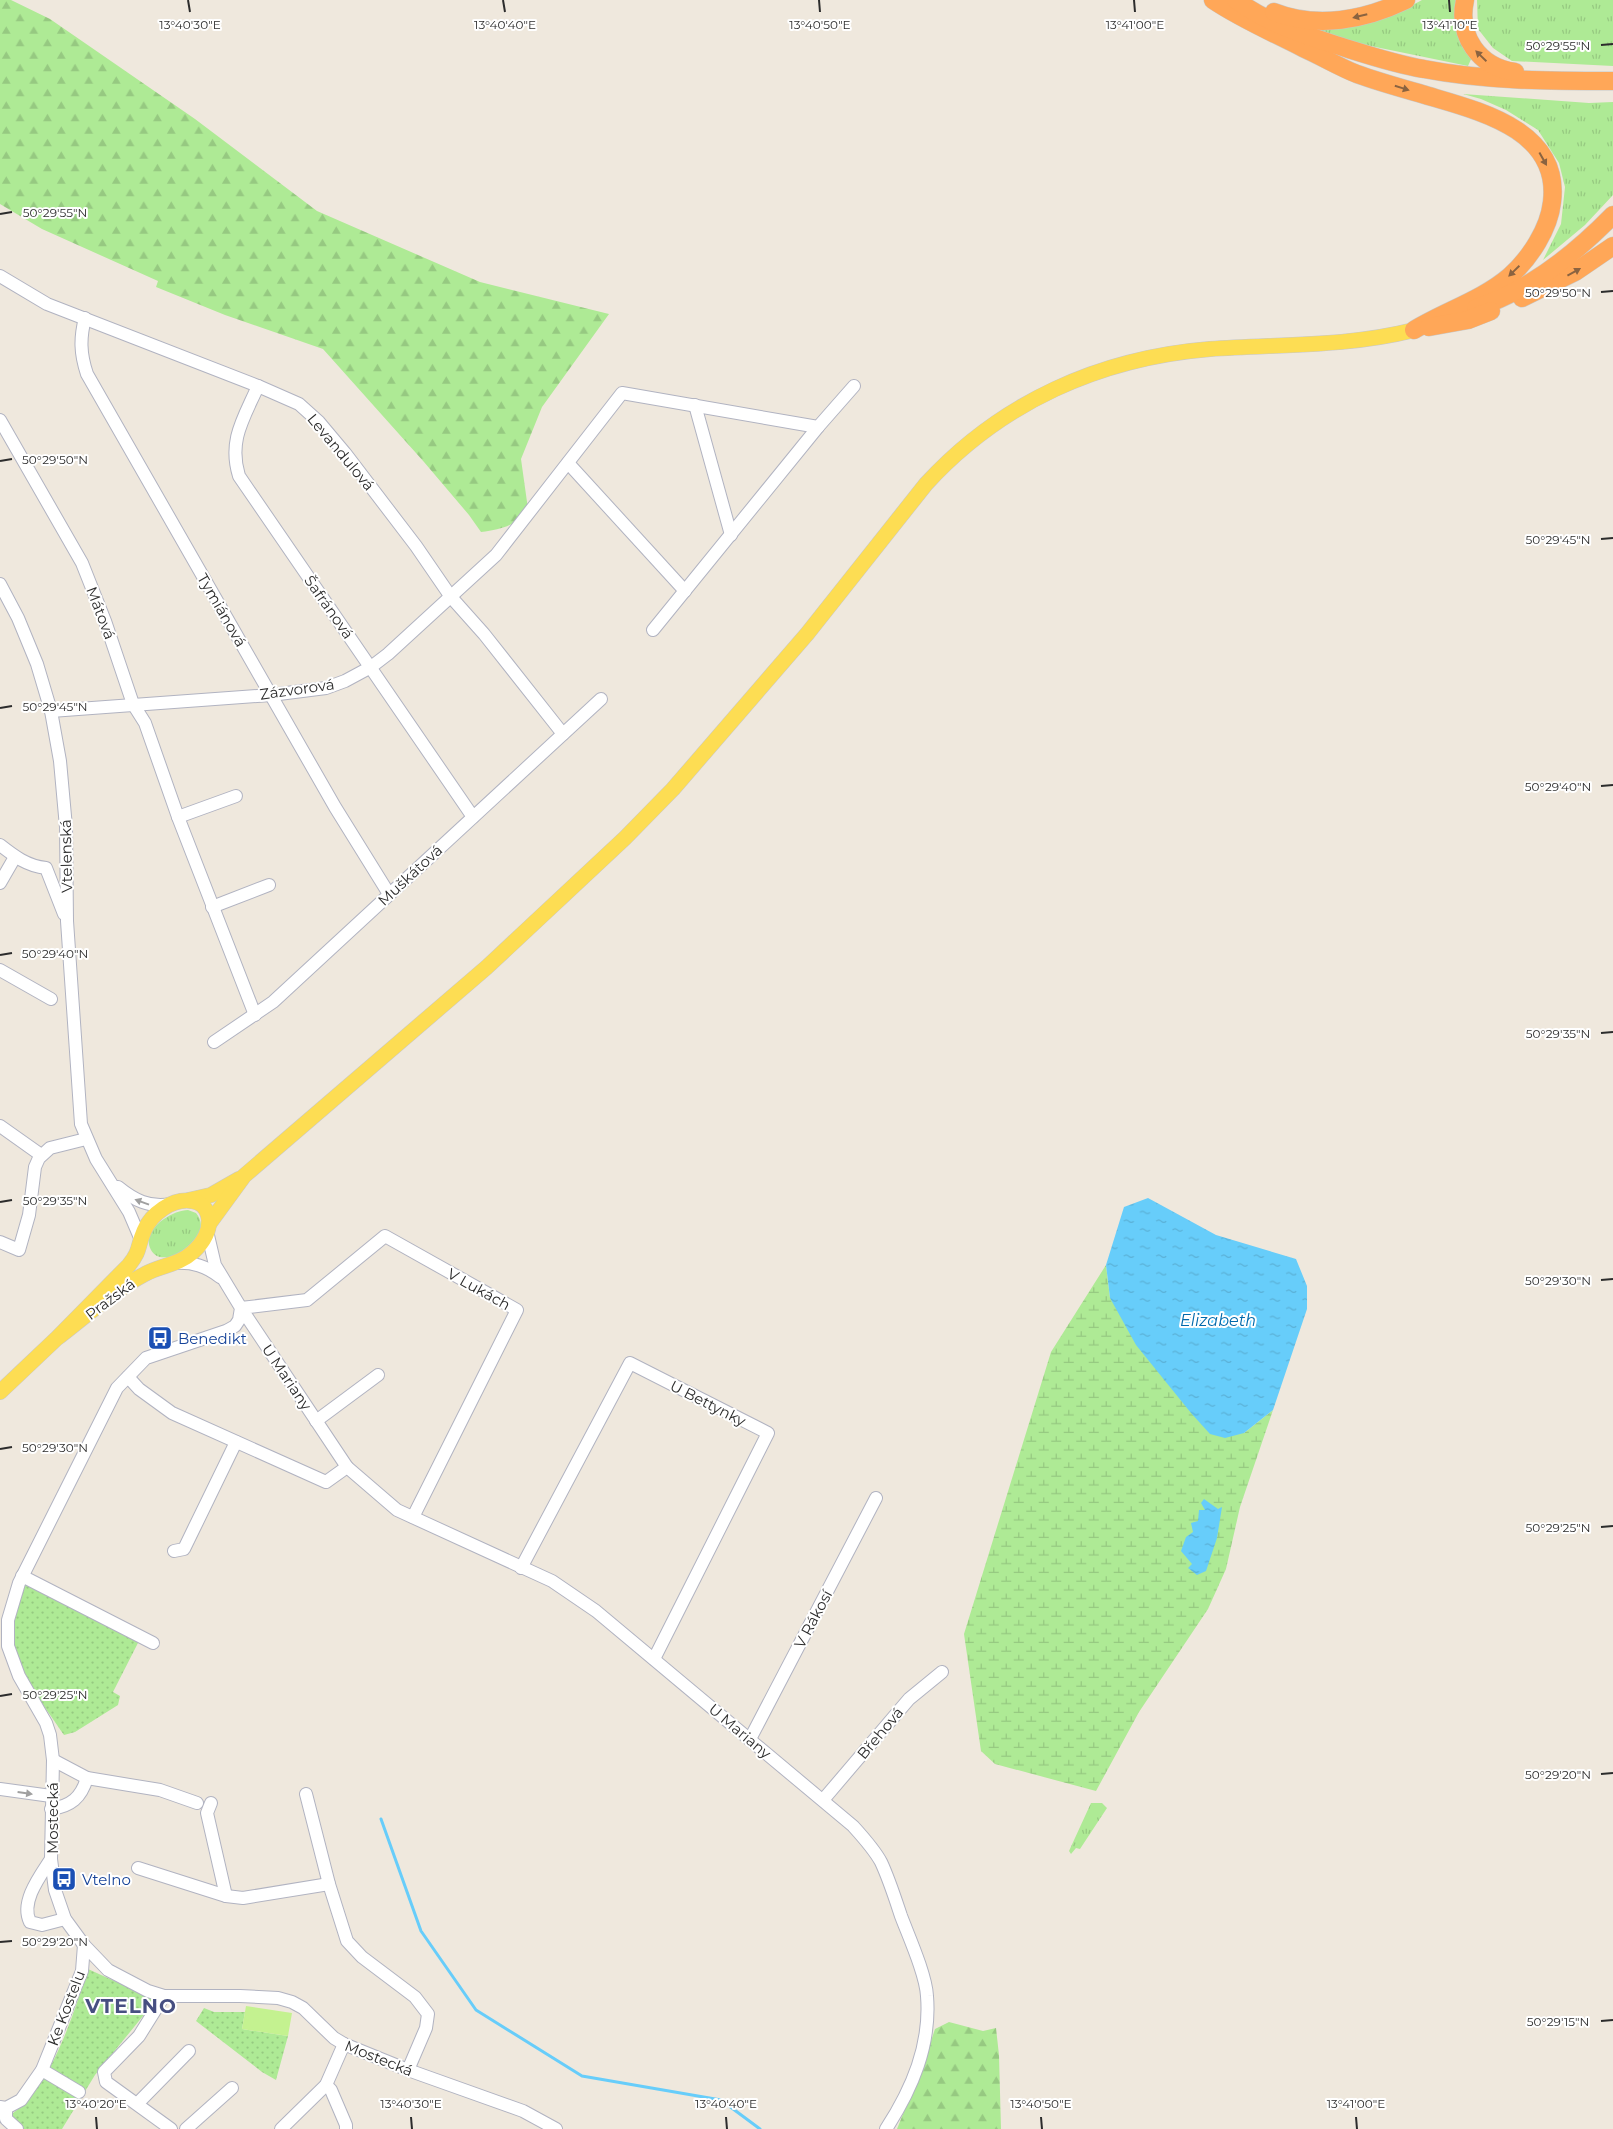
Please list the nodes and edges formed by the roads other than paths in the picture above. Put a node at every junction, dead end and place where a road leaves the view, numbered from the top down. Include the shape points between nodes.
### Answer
1 (1212, 0) edge
2 (1236, 0) edge
3 (1244, 0) edge
4 (1406, 0) edge
5 (1465, 0) edge
6 (1300, 46) junction
7 (1613, 77) edge
8 (1613, 81) edge
9 (1613, 89) edge
10 (1613, 215) edge
11 (1613, 246) edge
12 (0, 276) edge
13 (85, 318) junction
14 (1414, 330) junction
15 (258, 386) junction
16 (854, 386) dead end
17 (695, 405) junction
18 (0, 420) edge
19 (818, 427) junction
20 (568, 463) junction
21 (731, 535) junction
22 (0, 584) edge
23 (685, 590) junction
24 (451, 597) junction
25 (653, 630) dead end
26 (371, 667) junction
27 (271, 694) junction
28 (601, 699) dead end
29 (133, 704) junction
30 (51, 711) junction
31 (563, 734) junction
32 (236, 796) dead end
33 (178, 817) junction
34 (473, 817) junction
35 (0, 845) edge
36 (15, 857) junction
37 (0, 883) edge
38 (269, 885) dead end
39 (388, 894) junction
40 (212, 907) junction
41 (67, 921) junction
42 (0, 970) edge
43 (51, 999) dead end
44 (256, 1015) junction
45 (214, 1042) dead end
46 (0, 1126) edge
47 (86, 1139) junction
48 (41, 1155) junction
49 (244, 1176) junction
50 (114, 1184) junction
51 (182, 1202) junction
52 (208, 1228) junction
53 (0, 1242) edge
54 (140, 1244) junction
55 (171, 1264) junction
56 (222, 1279) junction
57 (241, 1308) junction
58 (56, 1339) junction
59 (378, 1375) dead end
60 (128, 1377) junction
61 (0, 1392) edge
62 (316, 1421) junction
63 (236, 1442) junction
64 (347, 1467) junction
65 (876, 1498) dead end
66 (413, 1517) junction
67 (174, 1551) dead end
68 (521, 1568) junction
69 (22, 1576) junction
70 (153, 1643) dead end
71 (4, 1645) edge
72 (654, 1659) junction
73 (942, 1672) dead end
74 (750, 1739) junction
75 (52, 1760) junction
76 (88, 1778) junction
77 (0, 1789) edge
78 (306, 1794) dead end
79 (823, 1800) junction
80 (51, 1803) junction
81 (197, 1803) dead end
82 (211, 1803) dead end
83 (51, 1859) junction
84 (138, 1868) dead end
85 (329, 1884) junction
86 (226, 1896) junction
87 (65, 1919) junction
88 (84, 1945) junction
89 (164, 1996) junction
90 (344, 2044) junction
91 (189, 2051) dead end
92 (42, 2070) junction
93 (408, 2070) junction
94 (326, 2085) junction
95 (232, 2088) dead end
96 (79, 2092) dead end
97 (138, 2104) junction
98 (3, 2108) edge
99 (17, 2129) edge
100 (170, 2129) edge
101 (186, 2129) edge
102 (281, 2129) edge
103 (346, 2129) edge
104 (556, 2129) edge
105 (886, 2129) edge

1 - 6 highway via 1232,14
2 - 8 highway via 1252,12 1300,34 1424,69 1511,79
4 -> 3 highway via 1375,12 1330,22 1282,15
7 -> 5 highway via 1521,73 1494,66 1470,44 1464,30 1462,12
6 - 9 highway via 1392,72 1434,78 1511,87
6 -> 14 highway via 1356,74 1503,121 1533,144 1550,174 1551,211 1530,254 1510,276 1490,290
10 - 14 highway via 1558,264 1505,296
14 -> 11 highway via 1468,320 1510,304 1575,272
12 - 13 street, Levandulová via 47,304
13 - 15 street, Levandulová
13 - 27 street, Tymiánová via 80,338 81,357 87,374
14 - 49 main road via 1356,341 1202,350 1128,363 1054,388 1032,399 974,439 943,464 719,739 625,838 486,967
15 - 24 street, Levandulová via 300,404 319,422 416,546
15 - 26 street, Šafránová via 235,446 234,459 239,476
16 - 19 street
17 - 19 street
17 - 20 street, Zázvorová via 622,393
17 - 21 street
18 - 29 street, Mátová via 82,563
19 - 21 street
20 - 23 street
20 - 24 street, Zázvorová via 496,554
21 - 23 street
22 - 30 street, Vtelenská via 30,644
23 - 25 street
24 - 26 street, Zázvorová
24 - 31 street, Levandulová
26 - 27 street, Zázvorová via 326,688
26 - 34 street, Šafránová
27 - 29 street, Zázvorová
27 - 39 street, Tymiánová
28 - 31 street, Muškátová
29 - 30 street, Zázvorová
29 - 33 street, Mátová via 145,723
30 - 41 street, Vtelenská via 63,789
31 - 34 street, Muškátová
32 - 33 street
33 - 40 street, Mátová
34 - 39 street, Muškátová
35 - 36 street
36 - 37 street
36 - 41 street via 46,868
38 - 40 street
39 - 44 street, Muškátová
40 - 44 street, Mátová
41 - 47 street, Vtelenská via 78,1106
42 - 43 street
44 - 45 street, Muškátová
46 - 48 street
47 - 48 street via 50,1148
47 - 50 street, Vtelenská
48 - 53 street via 35,1167 29,1215 19,1250
49 - 51 main road, Pražská via 211,1195
49 - 52 main road, Pražská
51 -> 50 street, Vtelenská via 151,1205 140,1202
50 - 54 street, Vtelenská via 133,1218
51 - 52 main road via 198,1202 205,1208 209,1217
51 - 54 main road, Pražská via 154,1216
52 - 55 main road, Pražská via 198,1247
52 - 56 street via 212,1258
54 - 55 main road via 147,1262 157,1266
54 - 58 main road, Pražská via 129,1265
55 - 56 street via 200,1265
55 - 58 main road, Pražská via 133,1282
56 - 57 street
57 - 60 street, Mostecká via 235,1326 146,1358
57 - 62 street, U Mariany
57 - 66 street, V Lukách via 307,1300 385,1236 517,1310
58 - 61 main road, Pražská
59 - 62 street, U Mariany
60 - 63 street via 172,1414
60 - 69 street, Mostecká via 117,1388
62 - 64 street, U Mariany
63 - 64 street via 326,1482
63 - 67 street via 184,1549
64 - 66 street, U Mariany via 397,1510
65 - 74 street, V Rákosí
66 - 68 street, U Mariany
68 - 72 street, U Mariany via 552,1581 596,1611
68 - 72 street, U Bettynky via 630,1363 768,1433
69 - 70 street
69 - 71 street, Mostecká
71 - 75 street, Mostecká via 46,1723
72 - 74 street, U Mariany
73 - 79 street, Břehová via 909,1699
74 - 79 street, U Mariany
75 - 76 street
75 - 80 street, Mostecká
76 - 80 street via 79,1797 66,1806
76 - 81 street via 160,1790
77 -> 80 street
78 - 85 street
79 - 105 street, U Mariany via 854,1826 881,1862 913,1946 927,1994 927,2032 914,2079
80 - 83 street, Mostecká
82 - 86 street via 207,1813
83 - 87 street, Mostecká via 55,1890
83 - 87 street via 27,1906 28,1917 30,1922 42,1925
84 - 86 street
85 - 86 street via 243,1898
85 - 93 street via 346,1941 415,1997 428,2014 426,2028
87 - 88 street, Mostecká
88 - 89 street, Mostecká via 108,1970
88 - 92 street, Ke Kostelu via 82,1971
89 - 90 street, Mostecká via 278,1998 303,2008
89 - 97 street via 139,2036 104,2072 106,2082
90 - 93 street, Mostecká
90 - 94 street
91 - 97 street
92 - 96 street
92 - 98 street, Ke Kostelu via 21,2100
93 - 104 street, Mostecká via 523,2111
94 - 102 street
94 - 103 street
95 - 101 street
97 - 100 street
98 - 99 street via 6,2119

